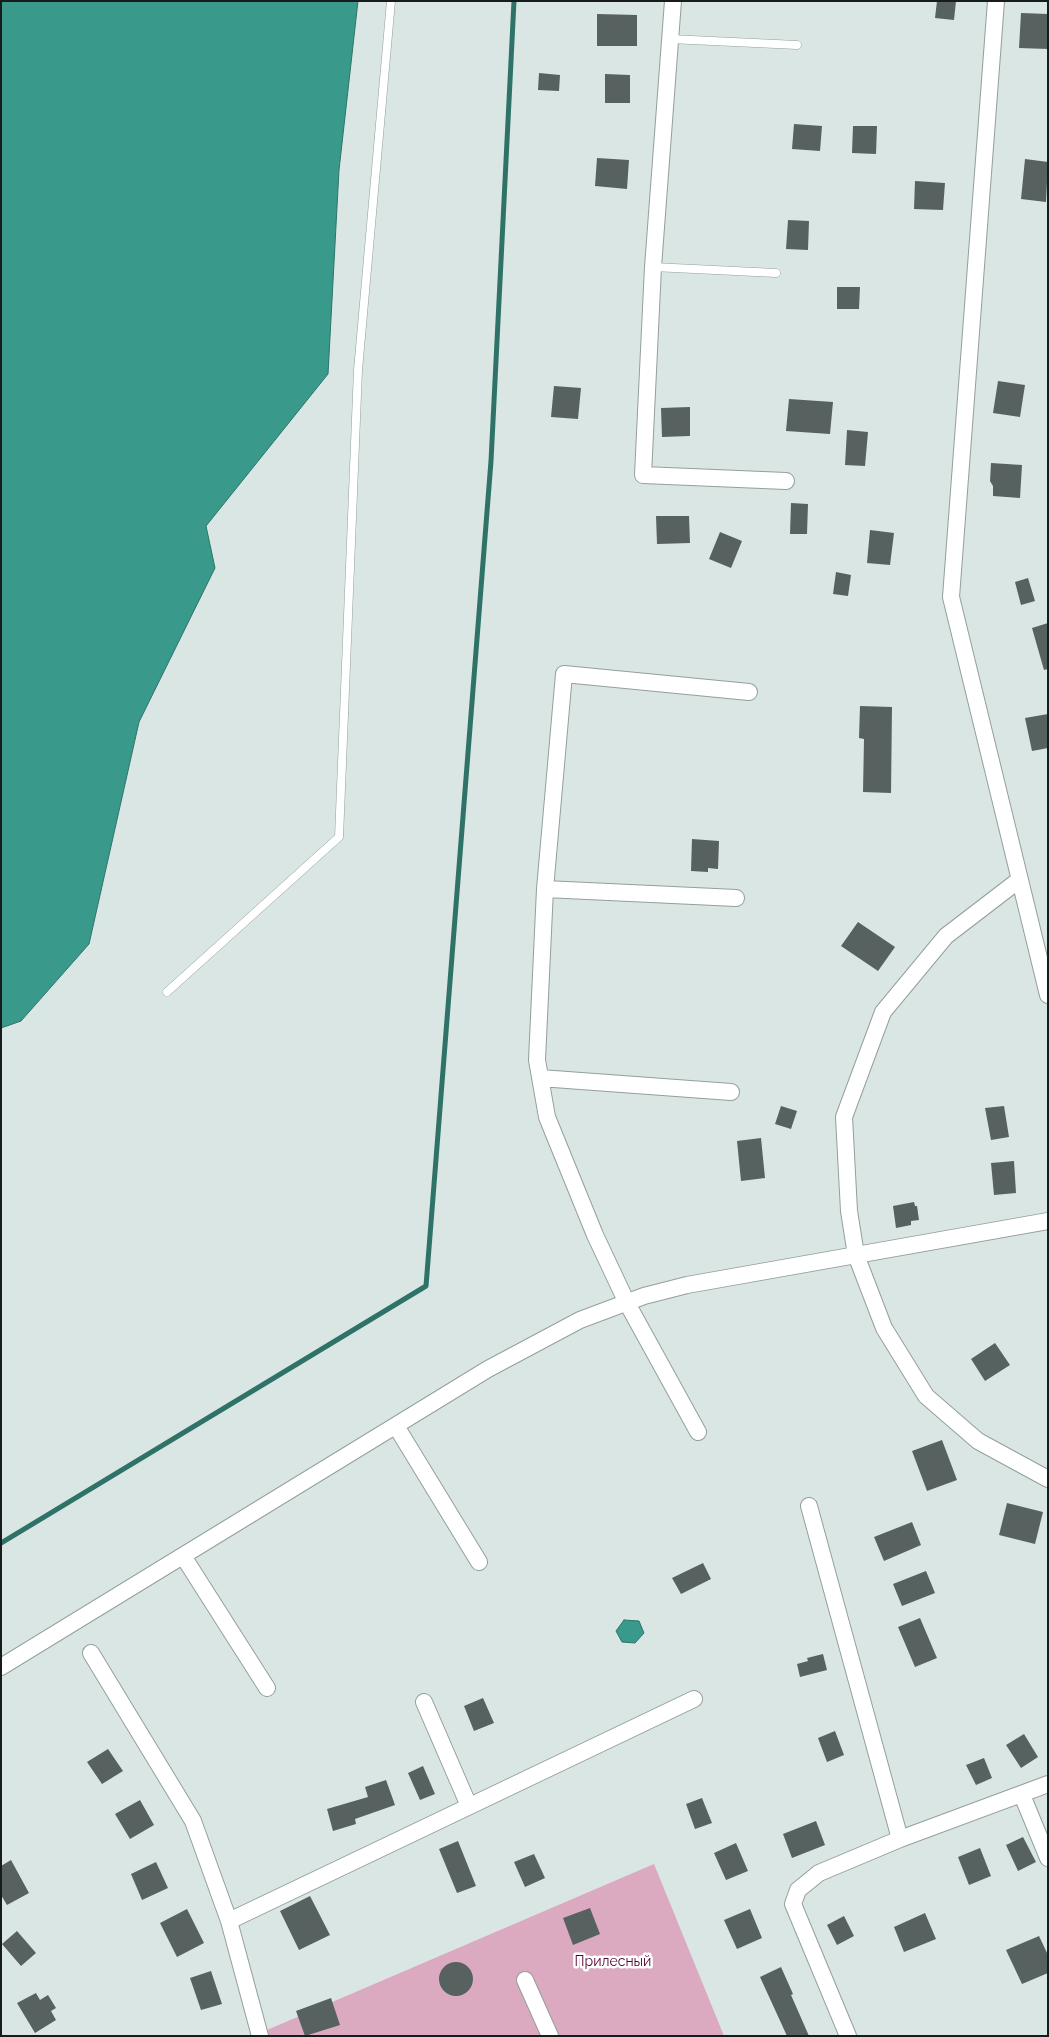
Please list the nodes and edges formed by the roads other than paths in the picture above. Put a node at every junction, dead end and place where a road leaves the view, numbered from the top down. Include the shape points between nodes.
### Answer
1 (391, 1) edge
2 (672, 1) edge
3 (996, 1) edge
4 (670, 39) junction
5 (797, 45) dead end
6 (653, 267) junction
7 (776, 273) dead end
8 (786, 481) dead end
9 (749, 692) dead end
10 (1019, 880) junction
11 (545, 889) junction
12 (736, 898) dead end
13 (167, 992) dead end
14 (1048, 995) edge
15 (540, 1078) junction
16 (731, 1092) dead end
17 (1048, 1221) edge
18 (856, 1255) junction
19 (627, 1303) junction
20 (396, 1426) junction
21 (698, 1432) dead end
22 (1048, 1479) edge
23 (809, 1506) dead end
24 (183, 1556) junction
25 (479, 1562) dead end
26 (91, 1653) dead end
27 (1, 1667) edge
28 (267, 1688) dead end
29 (694, 1699) dead end
30 (424, 1702) dead end
31 (1048, 1784) edge
32 (1022, 1795) junction
33 (469, 1806) junction
34 (900, 1839) junction
35 (1048, 1858) edge
36 (229, 1920) junction
37 (525, 1980) dead end
38 (260, 2036) edge
39 (550, 2036) edge
40 (848, 2036) edge

1 - 13 lane via 358,370 339,838
2 - 4 street
3 - 10 street via 951,598
4 - 5 lane
4 - 6 street
6 - 7 lane
6 - 8 street via 643,475
9 - 11 street via 564,674
10 - 14 street
10 - 18 street via 946,936 883,1012 844,1117 849,1211
11 - 12 street
11 - 15 street via 537,1060
15 - 16 street
15 - 19 street via 547,1117 595,1236
17 - 18 street
18 - 19 street via 687,1285
18 - 22 street via 884,1328 926,1396 978,1441
19 - 20 street via 580,1320 488,1370
19 - 21 street
20 - 24 street
20 - 25 street
23 - 34 street
24 - 27 street
24 - 28 street
26 - 36 street via 193,1821
29 - 33 street
30 - 33 street
31 - 32 street
32 - 34 street
32 - 35 street
33 - 36 street
34 - 40 street via 819,1873 798,1890 792,1904
36 - 38 street
37 - 39 street

